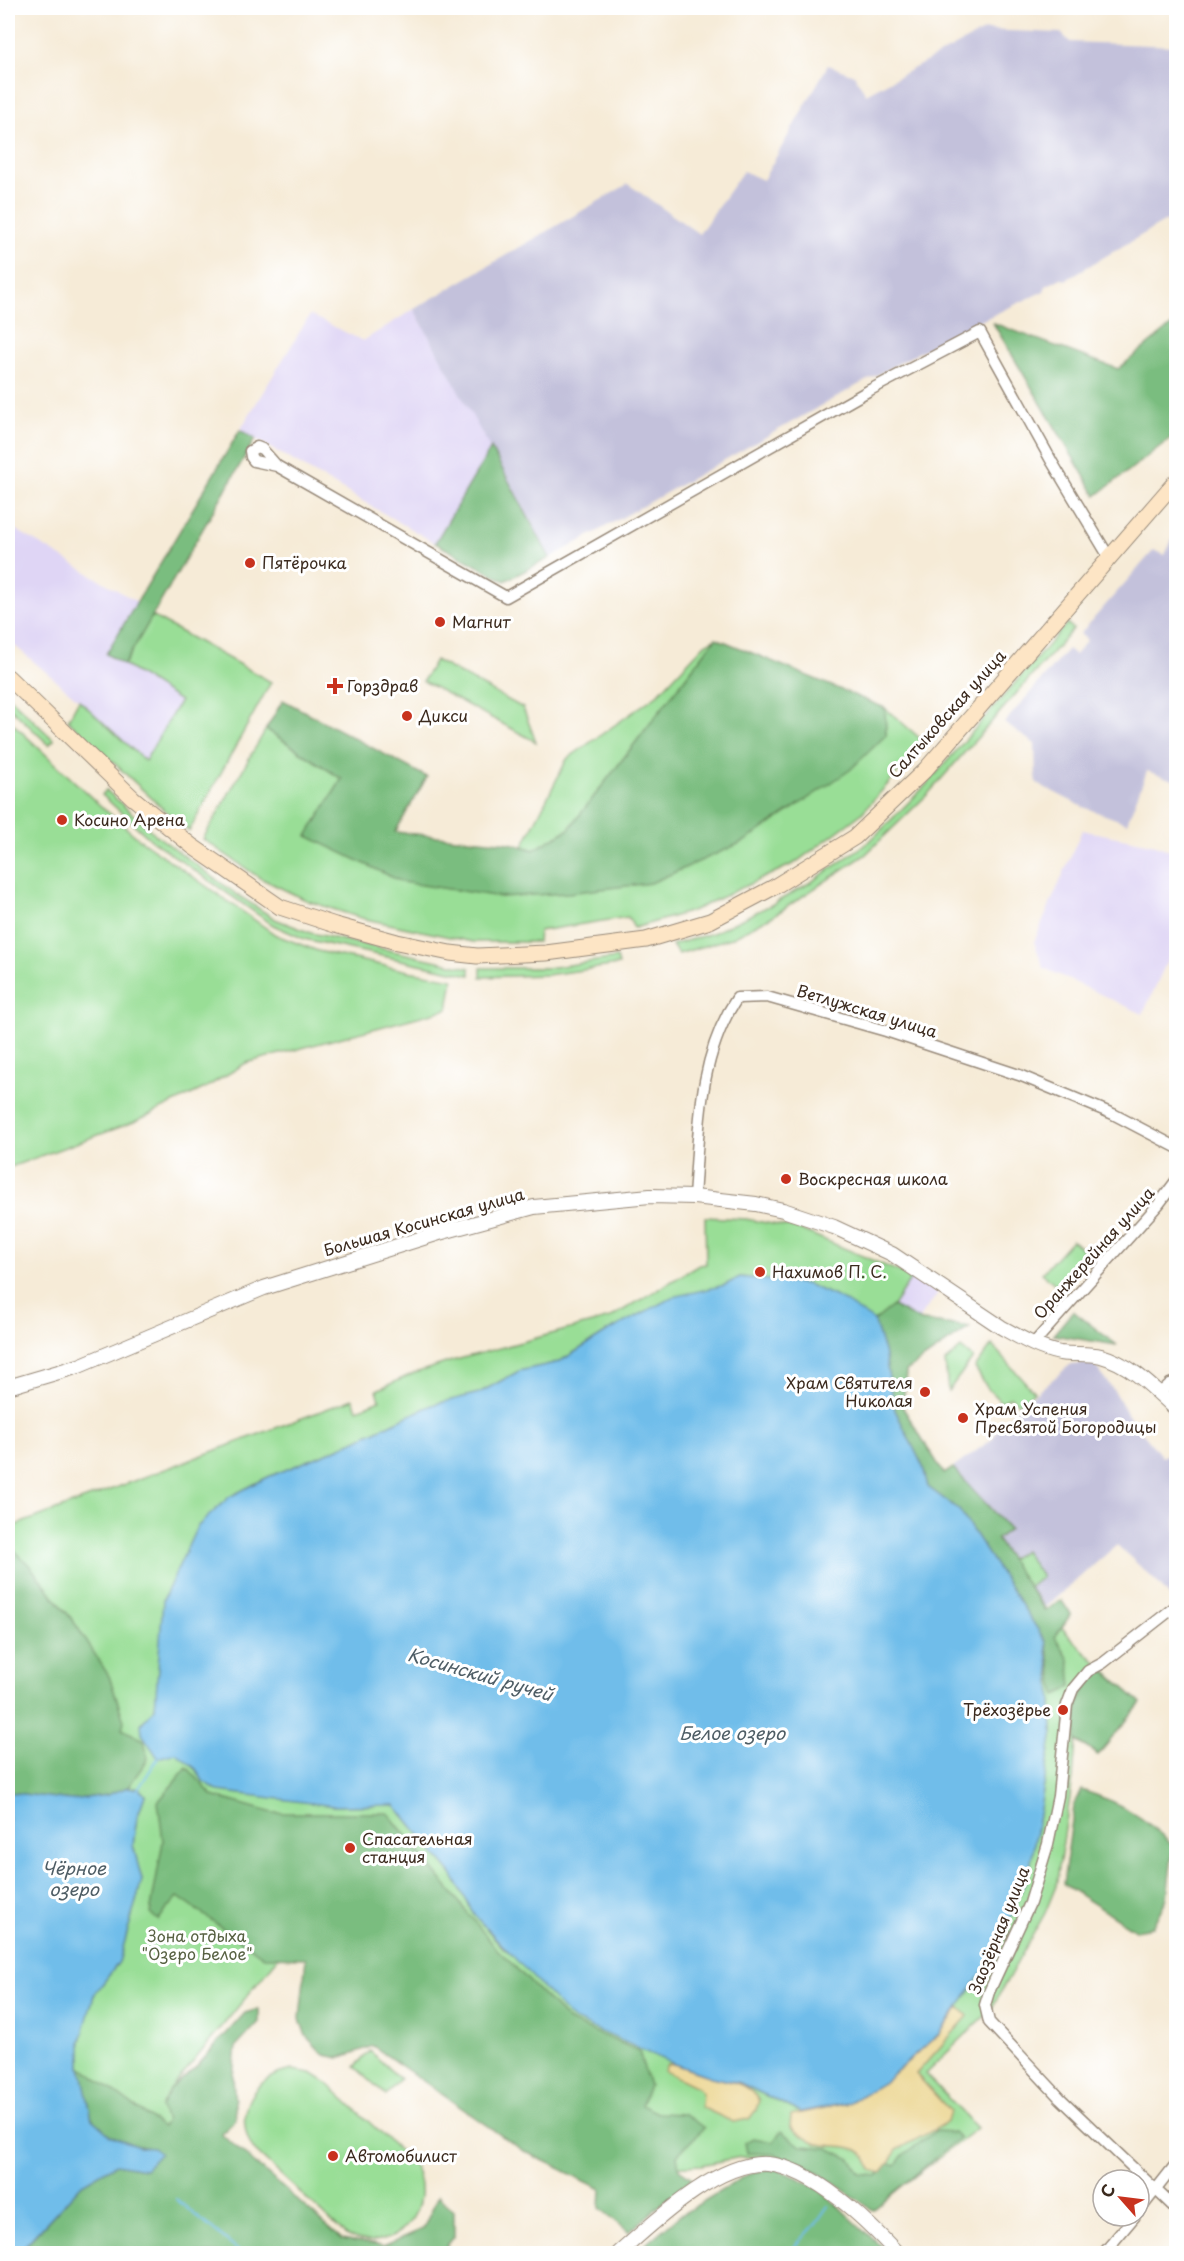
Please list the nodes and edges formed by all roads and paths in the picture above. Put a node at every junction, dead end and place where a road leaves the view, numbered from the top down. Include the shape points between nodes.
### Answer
1 (277, 465) dead end
2 (1176, 481) edge
3 (1109, 557) junction
4 (8, 677) edge
5 (1176, 1147) edge
6 (1176, 1181) edge
7 (694, 1197) junction
8 (1033, 1344) junction
9 (1176, 1382) edge
10 (8, 1388) edge
11 (1160, 1393) junction
12 (1176, 1409) edge
13 (1176, 1606) edge
14 (1176, 2163) edge
15 (1156, 2190) junction
16 (1151, 2196) edge
17 (1176, 2209) edge
18 (1125, 2228) edge
19 (618, 2253) edge
20 (898, 2253) edge
21 (1103, 2253) edge

1 - 3 street via 506,597 980,332
2 - 3 main road, Салтыковская улица
3 - 4 main road, Салтыковская улица via 925,770 855,837 710,921 654,939 546,953 477,956 450,952 371,935 280,907 192,846 133,798
5 - 7 street, Ветлужская улица via 1113,1114 1019,1075 767,997 737,998 716,1040 702,1092
6 - 8 street, Оранжерейная улица
7 - 8 street, Большая Косинская улица via 783,1210 860,1238 892,1254 1001,1328
7 - 10 street, Большая Косинская улица via 650,1196 523,1209 264,1288 79,1366
8 - 11 street, Большая Косинская улица via 1058,1353 1110,1359
9 - 11 street
11 - 12 street, Большая Косинская улица
13 - 15 street, Заозёрная улица via 1088,1671 1073,1689 1067,1705 1058,1796 1048,1844 1030,1903 985,2005 989,2022 1060,2098
14 - 15 street
15 - 16 street
15 - 17 street, Заозёрная улица
18 - 21 street
19 - 20 street via 674,2205 713,2179 767,2164 810,2179 856,2211

